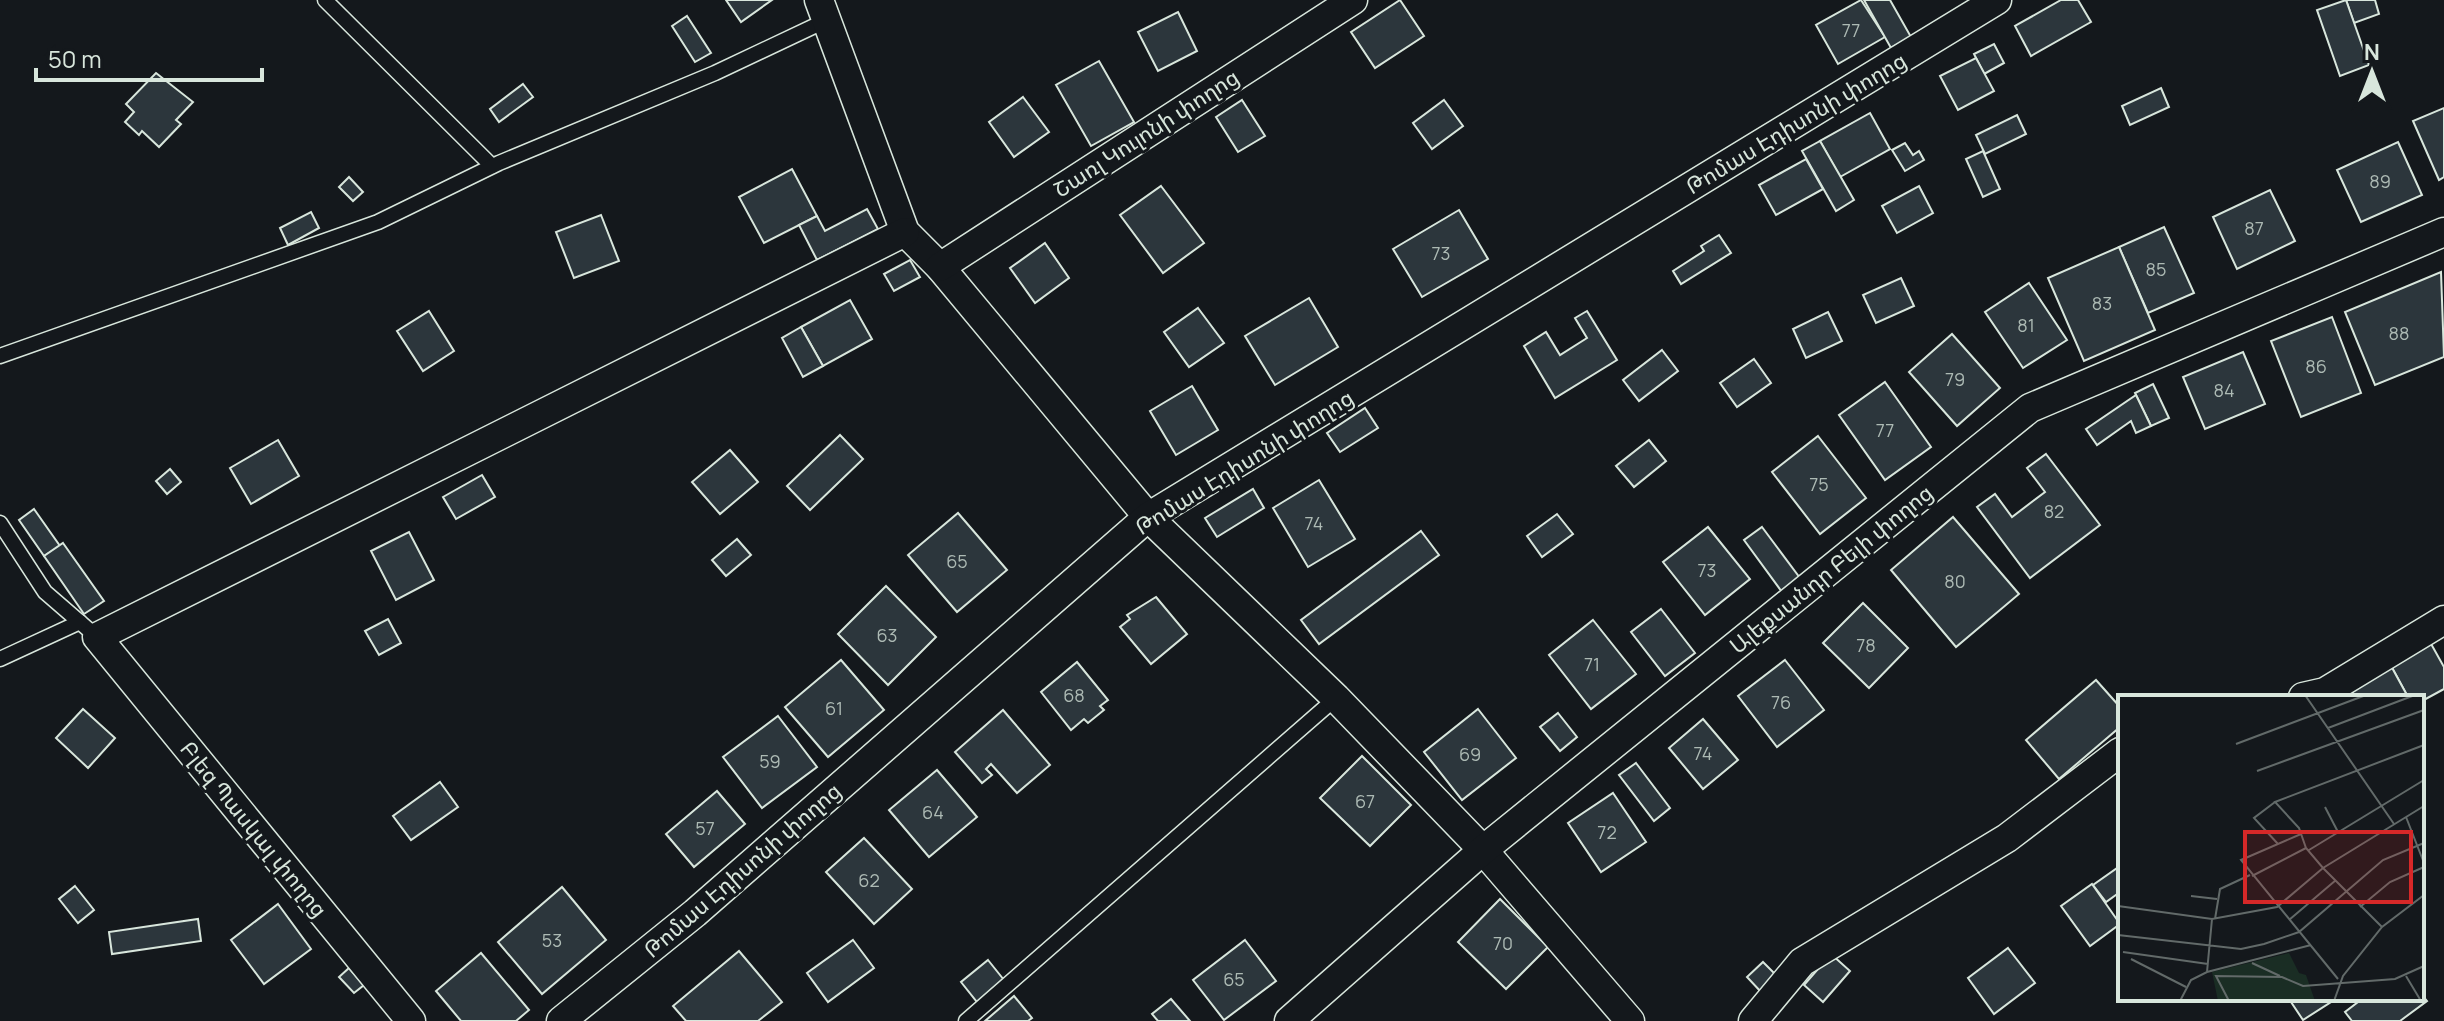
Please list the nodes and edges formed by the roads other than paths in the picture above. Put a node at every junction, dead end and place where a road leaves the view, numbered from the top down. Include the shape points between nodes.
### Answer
1 (325, 0) edge
2 (1353, 0) edge
3 (1997, 0) edge
4 (822, 10) edge
5 (492, 166) junction
6 (905, 232) junction
7 (2444, 232) edge
8 (940, 267) junction
9 (0, 356) edge
10 (1148, 517) junction
11 (0, 523) edge
12 (2444, 620) edge
13 (88, 629) junction
14 (0, 659) edge
15 (2312, 695) edge
16 (1336, 698) junction
17 (2118, 754) edge
18 (1483, 850) junction
19 (411, 1021) edge
20 (561, 1021) edge
21 (966, 1021) edge
22 (1289, 1021) edge
23 (1630, 1021) edge
24 (1753, 1021) edge

1 - 5 lane
2 - 8 street, Շառլ Կուլոնի փողոց
3 - 10 street, Թոմաս Էդիսոնի փողոց
4 - 5 lane via 715,73
4 - 6 street
5 - 9 lane via 378,222
6 - 8 street
6 - 13 street
7 - 18 street, Ալեքսանդր Բելի փողոց via 2030,408
8 - 10 street
10 - 16 street
10 - 20 street, Թոմաս Էդիսոնի փողոց via 695,913
11 - 13 lane via 45,592
12 - 15 street
13 - 14 lane
13 - 19 street, Բլեզ Պասկալ փողոց
16 - 18 street
16 - 21 lane
17 - 24 street via 2007,838 1802,962
18 - 22 street, Ալեքսանդր Բելի փողոց
18 - 23 street

